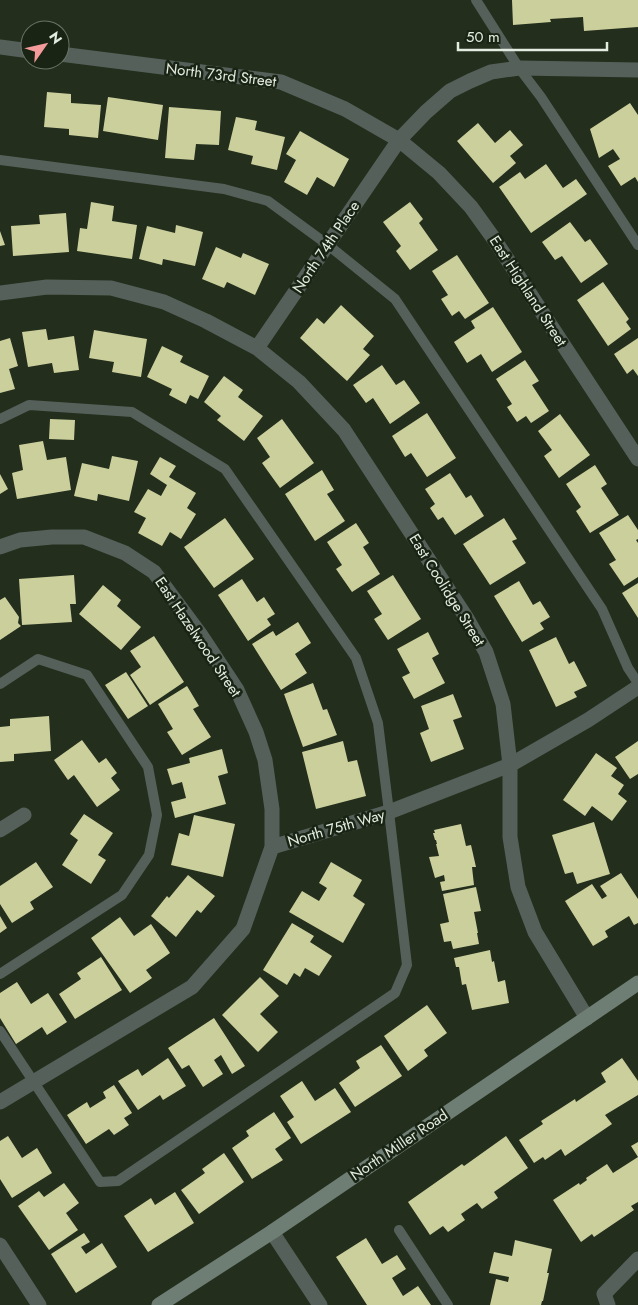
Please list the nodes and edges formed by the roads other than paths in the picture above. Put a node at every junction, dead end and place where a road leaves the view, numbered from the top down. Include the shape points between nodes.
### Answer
1 (476, 0) edge
2 (0, 47) edge
3 (20, 50) edge
4 (70, 55) edge
5 (519, 68) junction
6 (638, 70) edge
7 (400, 140) junction
8 (0, 160) edge
9 (328, 245) junction
10 (638, 245) edge
11 (0, 293) edge
12 (258, 348) junction
13 (0, 419) edge
14 (638, 459) edge
15 (0, 547) edge
16 (638, 683) edge
17 (0, 684) edge
18 (638, 687) edge
19 (510, 765) junction
20 (390, 812) junction
21 (24, 815) dead end
22 (0, 830) edge
23 (272, 847) junction
24 (0, 974) edge
25 (638, 983) edge
26 (586, 1018) junction
27 (0, 1031) edge
28 (33, 1082) junction
29 (0, 1102) edge
30 (399, 1230) dead end
31 (272, 1232) junction
32 (0, 1246) edge
33 (638, 1258) edge
34 (606, 1299) edge
35 (39, 1305) edge
36 (159, 1305) edge
37 (320, 1305) edge
38 (448, 1305) edge

1 - 5 lane
2 - 3 street
4 - 7 street, North 73rd Street via 282,82 345,109
5 - 6 street, North 74th Place
5 - 7 street, North 74th Place via 491,72 450,91
5 - 10 lane
7 - 9 street, North 74th Place
7 - 14 street, East Highland Street via 439,172 471,207
8 - 9 lane via 224,189 268,201
9 - 12 street, North 74th Place
9 - 16 lane via 395,299 602,609
11 - 12 street via 47,287 111,288 164,302
12 - 19 street, East Coolidge Street via 300,382 344,430 466,617 486,652 502,704
13 - 20 lane via 29,405 132,412 225,469 356,658 378,723
15 - 23 street, East Hazelwood Street via 20,540 84,537 125,553 154,572 237,690 256,732 265,760 272,809
17 - 24 lane via 38,659 87,675 148,767 157,815 148,855 122,895
18 - 19 street, North 75th Way
19 - 20 street, North 75th Way
19 - 26 street, East Coolidge Street via 510,837 518,887 535,932
20 - 23 street, North 75th Way
20 - 28 lane via 407,966 395,992 118,1181 100,1182
21 - 22 street
23 - 28 street, North 75th Way via 243,930 192,987
25 - 26 street, North Miller Road
26 - 31 street, North Miller Road
27 - 28 lane
28 - 29 street, North 75th Way
30 - 38 lane
31 - 36 street, North Miller Road
31 - 37 street
32 - 35 street
33 - 34 street

